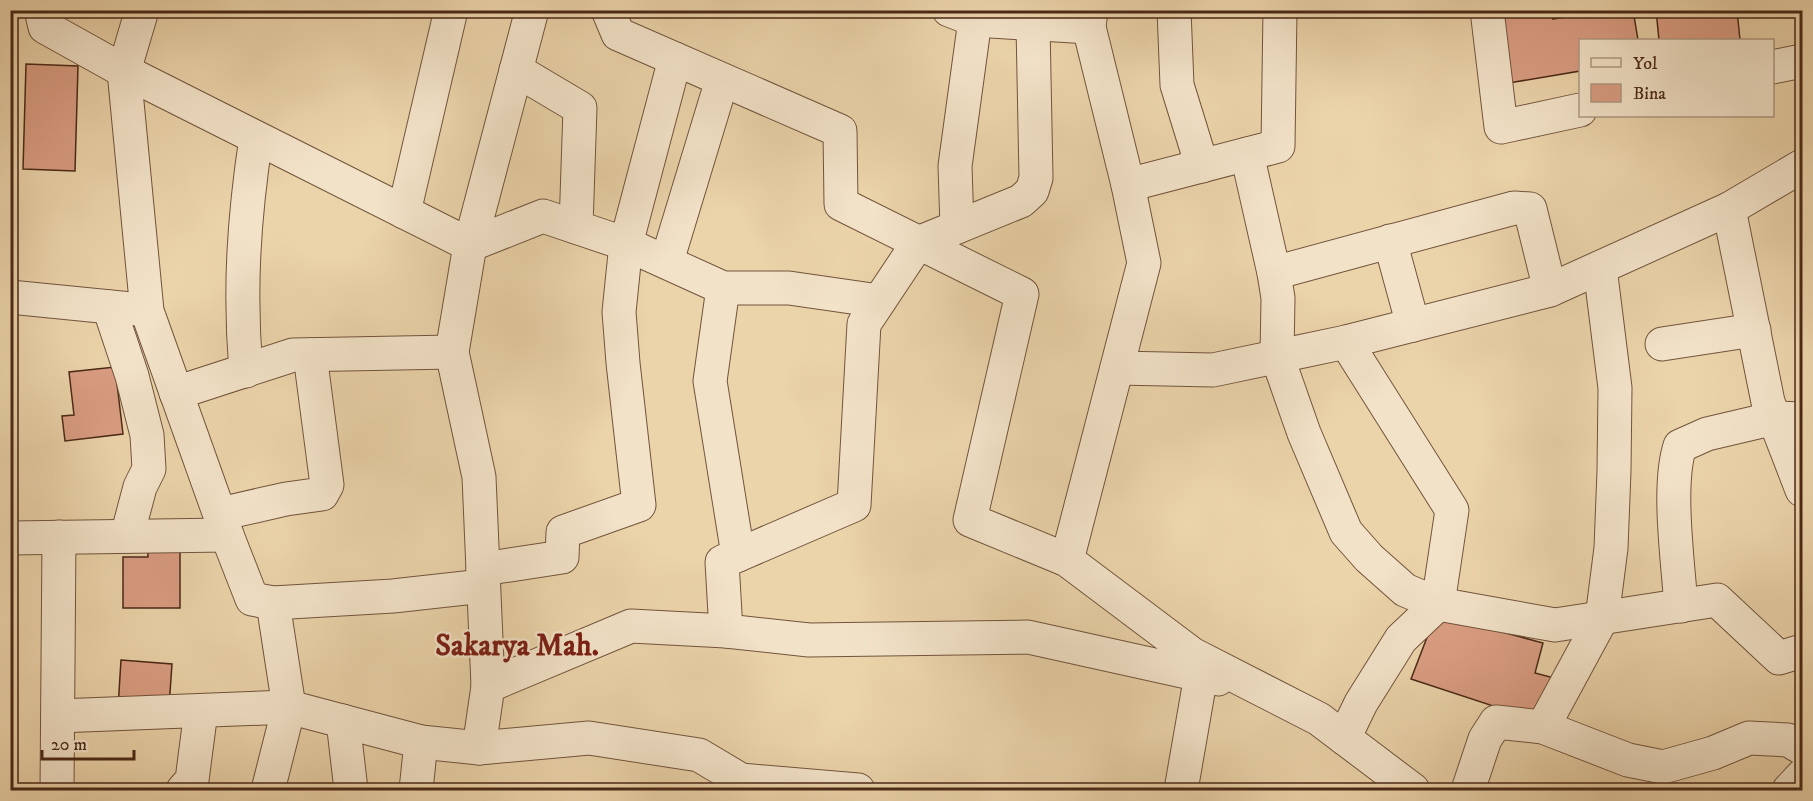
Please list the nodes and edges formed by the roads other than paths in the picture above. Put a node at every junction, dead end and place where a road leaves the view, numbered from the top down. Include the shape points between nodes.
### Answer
1 (41, 10) edge
2 (142, 10) edge
3 (451, 10) edge
4 (532, 10) edge
5 (608, 10) edge
6 (1174, 10) edge
7 (1280, 10) edge
8 (1487, 10) edge
9 (962, 15) edge
10 (1090, 19) edge
11 (1033, 25) junction
12 (675, 59) junction
13 (1803, 61) edge
14 (1774, 67) edge
15 (516, 70) junction
16 (124, 71) junction
17 (722, 80) junction
18 (1579, 110) edge
19 (256, 138) junction
20 (1247, 154) junction
21 (1202, 166) junction
22 (1803, 166) edge
23 (1128, 185) junction
24 (1729, 209) junction
25 (404, 212) junction
26 (576, 227) junction
27 (957, 227) junction
28 (1390, 241) junction
29 (918, 243) junction
30 (626, 244) junction
31 (470, 245) junction
32 (666, 261) junction
33 (1600, 268) junction
34 (1275, 273) junction
35 (723, 288) junction
36 (1550, 290) junction
37 (10, 297) edge
38 (879, 301) junction
39 (109, 307) junction
40 (147, 311) junction
41 (1413, 325) junction
42 (1754, 330) junction
43 (1346, 342) junction
44 (1662, 344) dead end
45 (452, 352) junction
46 (310, 355) junction
47 (1276, 356) junction
48 (1117, 369) junction
49 (246, 371) junction
50 (176, 393) junction
51 (1789, 418) edge
52 (1803, 490) edge
53 (223, 525) junction
54 (127, 536) junction
55 (59, 537) junction
56 (10, 538) edge
57 (738, 555) junction
58 (1067, 560) junction
59 (483, 577) junction
60 (273, 603) junction
61 (1438, 604) junction
62 (1682, 606) junction
63 (1602, 618) junction
64 (726, 631) junction
65 (1803, 651) edge
66 (1201, 675) junction
67 (488, 686) junction
68 (1260, 689) junction
69 (289, 707) junction
70 (201, 711) junction
71 (58, 716) junction
72 (343, 721) junction
73 (1543, 727) junction
74 (1344, 738) junction
75 (421, 741) junction
76 (478, 748) junction
77 (1803, 748) edge
78 (1803, 776) edge
79 (1393, 785) edge
80 (57, 790) edge
81 (183, 790) edge
82 (268, 790) edge
83 (351, 790) edge
84 (416, 790) edge
85 (858, 790) edge
86 (1181, 790) edge
87 (1468, 790) edge
88 (1789, 790) edge

1 - 16 street via 45,27
2 - 16 street
3 - 25 street
4 - 15 street
5 - 12 street via 618,34
6 - 21 street via 1178,85
7 - 20 street via 1278,146
8 - 18 street via 1501,127
9 - 11 street
9 - 27 street via 955,166
10 - 11 street
10 - 23 street
11 - 27 street via 1036,178 1032,191 1021,201
12 - 17 street
12 - 30 street
13 - 14 street
15 - 26 street via 580,108
15 - 31 street
16 - 19 street
16 - 40 street
17 - 29 street via 840,131 841,204
17 - 32 street
19 - 25 street
19 - 49 street via 243,245
20 - 21 street
20 - 34 street
21 - 23 street
22 - 24 street
23 - 48 street via 1144,263
24 - 33 street
24 - 42 street
25 - 31 street
26 - 30 street
26 - 31 street via 543,216
27 - 29 street
28 - 34 street
28 - 36 street via 1514,208 1530,209
28 - 41 street
29 - 38 street
29 - 58 street via 1022,294 969,519
30 - 32 street
30 - 59 street via 619,312 639,505 563,532 562,557
31 - 45 street
32 - 35 street
33 - 36 street
33 - 63 street via 1615,388 1611,548
34 - 47 street
35 - 38 street via 789,288
35 - 57 street via 710,381
36 - 41 street
37 - 39 street
38 - 57 street via 864,324 854,505
39 - 40 street
39 - 54 street via 147,435 149,469
40 - 50 street
41 - 43 street
42 - 44 street
42 - 51 street via 1768,402
43 - 47 street
43 - 61 street via 1452,510
45 - 46 street
45 - 59 street via 479,477
46 - 49 street via 293,355
46 - 53 street via 327,486 322,494 286,500
47 - 48 street via 1213,370
47 - 61 street via 1346,532 1405,590
48 - 58 street
49 - 50 street
50 - 53 street
51 - 52 street
51 - 62 street via 1707,434 1680,446 1675,461 1675,519
53 - 54 street
53 - 60 street via 252,599
54 - 55 street
55 - 56 street
55 - 71 street
57 - 64 street via 722,562
58 - 68 street via 1192,654
59 - 60 street via 393,596
59 - 67 street
60 - 69 street
61 - 63 street via 1555,626
61 - 74 street via 1401,639
62 - 63 street
62 - 65 street via 1717,600 1779,658
63 - 73 street
64 - 66 street via 809,640 1028,637
64 - 67 street via 631,626
66 - 68 street
66 - 86 street
67 - 76 street
68 - 74 street via 1320,719
69 - 70 street
69 - 72 street
69 - 82 street
70 - 71 street
70 - 81 street via 192,780
71 - 80 street
72 - 75 street
72 - 83 street
73 - 77 street via 1628,760 1663,767 1749,738 1788,740
73 - 87 street via 1496,722 1485,740
74 - 79 street
75 - 76 street
75 - 84 street
76 - 85 street via 589,738 699,755 741,780
78 - 88 street

